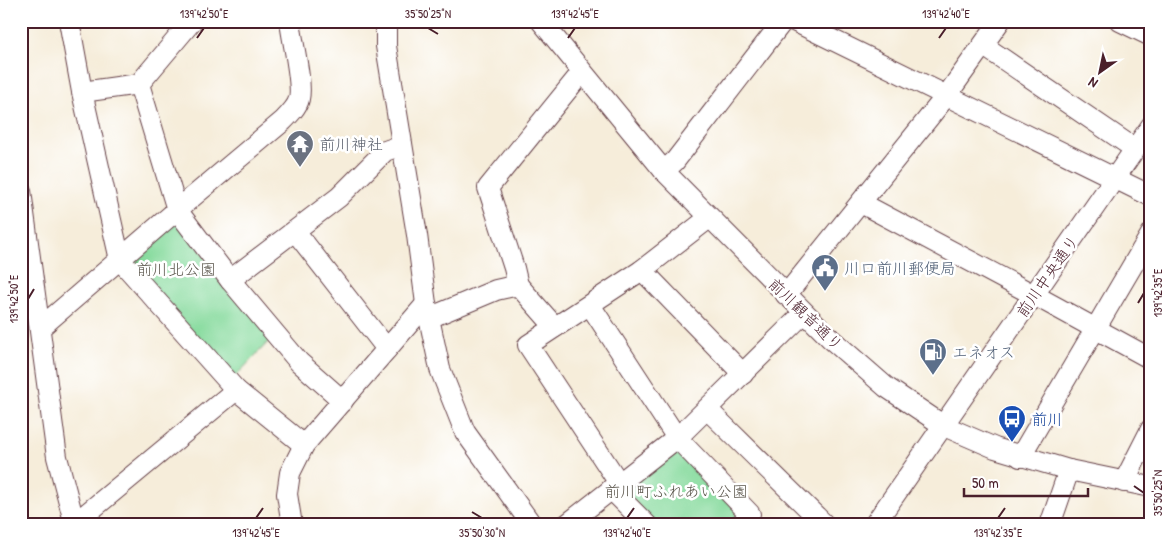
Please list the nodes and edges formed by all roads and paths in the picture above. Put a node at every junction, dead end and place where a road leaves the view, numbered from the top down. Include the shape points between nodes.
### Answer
1 (70, 21) edge
2 (192, 21) edge
3 (290, 21) edge
4 (386, 21) edge
5 (783, 21) edge
6 (794, 21) edge
7 (1000, 21) edge
8 (1120, 21) edge
9 (545, 22) edge
10 (1151, 36) edge
11 (984, 46) junction
12 (582, 72) junction
13 (139, 84) junction
14 (82, 92) junction
15 (947, 95) junction
16 (1151, 126) edge
17 (402, 145) junction
18 (1135, 149) junction
19 (664, 171) junction
20 (1114, 178) junction
21 (21, 191) edge
22 (1151, 196) edge
23 (861, 203) junction
24 (177, 210) junction
25 (709, 218) junction
26 (295, 231) junction
27 (1151, 234) edge
28 (120, 260) junction
29 (642, 270) junction
30 (230, 280) junction
31 (518, 286) junction
32 (1034, 295) junction
33 (786, 296) junction
34 (590, 305) junction
35 (427, 311) junction
36 (804, 313) junction
37 (555, 327) junction
38 (40, 328) junction
39 (1095, 329) junction
40 (386, 349) junction
41 (1151, 359) edge
42 (743, 374) junction
43 (236, 390) junction
44 (342, 401) junction
45 (707, 410) junction
46 (944, 426) junction
47 (1151, 429) edge
48 (677, 438) junction
49 (304, 445) junction
50 (1020, 456) junction
51 (1069, 470) junction
52 (1124, 482) junction
53 (615, 486) junction
54 (1151, 487) edge
55 (74, 524) edge
56 (292, 525) edge
57 (532, 525) edge
58 (566, 525) edge
59 (647, 525) edge
60 (740, 525) edge
61 (825, 525) edge
62 (874, 525) edge
63 (1050, 525) edge

1 - 14 street
2 - 13 street
3 - 24 street via 299,100 283,122
4 - 17 street via 386,46
5 - 19 street via 675,162
6 - 15 street
7 - 11 street
8 - 10 street
9 - 12 street, 前川観音通り
11 - 15 street
11 - 18 street
12 - 19 street, 前川観音通り
12 - 31 street via 488,188
13 - 14 street
13 - 24 street
14 - 28 street
15 - 20 street
15 - 23 street
16 - 18 street, 前川中央通り
17 - 26 street via 385,150 339,197
17 - 35 street
18 - 20 street, 前川中央通り
19 - 25 street, 前川観音通り
20 - 22 street
20 - 32 street, 前川中央通り
21 - 38 street
23 - 32 street
23 - 33 street
24 - 28 street
24 - 30 street
25 - 29 street
25 - 33 street, 前川観音通り
26 - 30 street
26 - 40 street
27 - 39 street
28 - 38 street
28 - 43 street
29 - 34 street
29 - 42 street
30 - 44 street via 299,362
31 - 35 street
31 - 37 street
32 - 39 street
32 - 46 street, 前川中央通り
33 - 36 street, 前川観音通り
34 - 37 street
34 - 48 street
35 - 40 street
35 - 57 street via 440,369 465,432
36 - 42 street
36 - 46 street, 前川観音通り via 856,362
37 - 53 street via 528,345
38 - 55 street via 57,457
39 - 41 street
39 - 50 street
40 - 44 street
42 - 45 street
43 - 49 street
43 - 55 street
44 - 49 street
45 - 48 street
45 - 61 street
46 - 50 street, 前川観音通り
46 - 62 street, 前川中央通り
47 - 52 street
48 - 53 street
48 - 60 street via 750,514
49 - 56 street via 290,473 287,494
50 - 51 street, 前川観音通り
51 - 52 street, 前川観音通り
51 - 63 street
52 - 54 street, 前川観音通り
53 - 58 street
53 - 59 street

